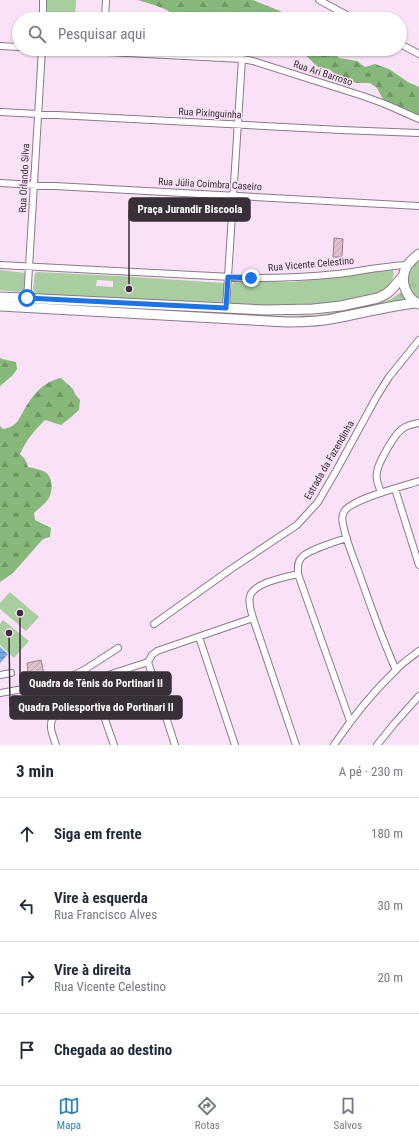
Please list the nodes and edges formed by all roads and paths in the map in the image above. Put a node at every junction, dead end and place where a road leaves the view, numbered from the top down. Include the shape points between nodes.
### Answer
1 (43, 0) edge
2 (106, 0) edge
3 (319, 0) edge
4 (43, 12) edge
5 (105, 12) edge
6 (341, 12) edge
7 (0, 46) edge
8 (12, 47) edge
9 (407, 48) edge
10 (419, 54) edge
11 (41, 56) edge
12 (196, 56) edge
13 (242, 59) junction
14 (0, 112) edge
15 (37, 114) junction
16 (419, 119) edge
17 (238, 124) junction
18 (419, 133) edge
19 (0, 183) edge
20 (33, 186) junction
21 (234, 195) junction
22 (419, 206) edge
23 (419, 254) edge
24 (0, 265) edge
25 (408, 265) junction
26 (28, 267) junction
27 (404, 275) junction
28 (228, 277) junction
29 (0, 297) edge
30 (26, 303) junction
31 (418, 304) edge
32 (0, 306) edge
33 (226, 308) junction
34 (419, 340) edge
35 (419, 423) edge
36 (419, 482) edge
37 (395, 489) junction
38 (381, 493) junction
39 (346, 538) junction
40 (419, 565) edge
41 (298, 574) junction
42 (253, 618) junction
43 (154, 624) dead end
44 (199, 637) junction
45 (118, 648) dead end
46 (419, 651) edge
47 (148, 662) junction
48 (396, 670) junction
49 (11, 673) dead end
50 (0, 675) edge
51 (0, 693) edge
52 (419, 696) edge
53 (98, 698) junction
54 (350, 721) junction
55 (56, 745) edge
56 (114, 745) edge
57 (175, 745) edge
58 (235, 745) edge
59 (296, 745) edge
60 (334, 745) edge
61 (377, 745) edge

1 - 4 street
2 - 5 street
3 - 6 street
7 - 8 street
9 - 10 street
11 - 15 street, Rua Orlando Silva
12 - 13 street, Rua Ari Barroso
13 - 16 street, Rua Ari Barroso via 363,96
13 - 17 street
14 - 15 street, Rua Pixinguinha
15 - 17 street, Rua Pixinguinha
15 - 20 street, Rua Orlando Silva
17 - 18 street, Rua Pixinguinha
17 - 21 street
19 - 20 street, Rua Júlia Coimbra Caseiro
20 - 21 street, Rua Júlia Coimbra Caseiro
20 - 26 street, Rua Orlando Silva
21 - 22 street, Rua Júlia Coimbra Caseiro
21 - 28 street
23 - 25 main road
24 - 26 street, Rua Vicente Celestino
25 - 27 main road
25 - 28 street, Rua Vicente Celestino via 303,277
26 - 28 street, Rua Vicente Celestino
26 - 30 street, Rua Orlando Silva
27 - 31 main road via 406,291
27 - 33 main road via 392,289 378,298 341,306 281,311
28 - 33 street
29 - 30 main road
30 - 31 main road via 287,322 335,319 400,305
30 - 32 main road
30 - 33 main road
34 - 43 street, Estrada da Fazendinha via 389,377 318,502 297,525
35 - 38 street via 407,426 396,435 379,465 376,478
36 - 37 street
37 - 38 street
37 - 40 street
38 - 39 street via 347,507 342,518
39 - 41 street via 305,554 299,560
39 - 48 street
41 - 42 street via 261,585 253,590 250,602
41 - 54 street
42 - 44 street
42 - 59 street
44 - 47 street via 157,651
44 - 58 street
45 - 51 street via 84,670 57,683
46 - 48 street
47 - 53 street via 105,676 97,686
47 - 57 street
48 - 54 street
49 - 50 street
52 - 61 street
53 - 55 street via 54,715 50,728
53 - 56 street
54 - 60 street

